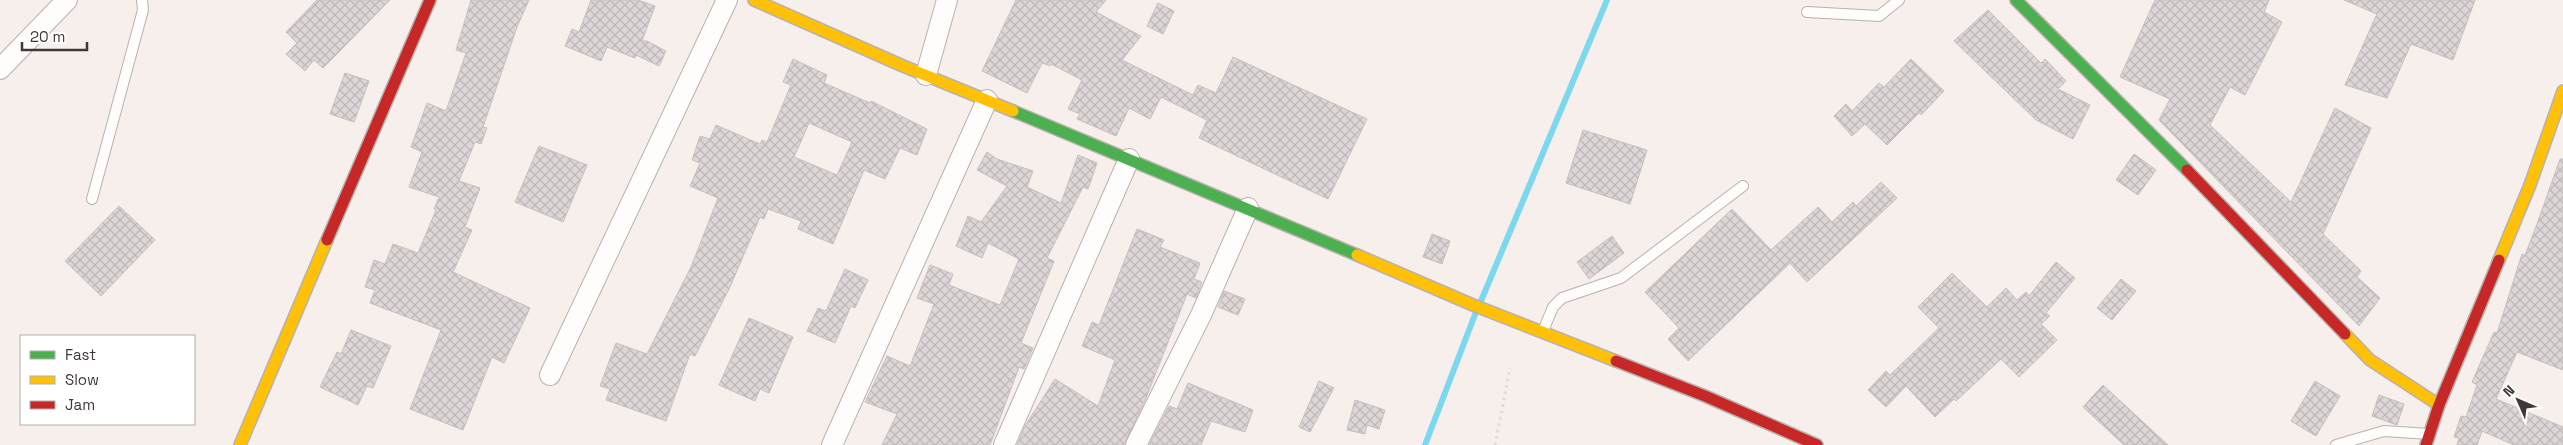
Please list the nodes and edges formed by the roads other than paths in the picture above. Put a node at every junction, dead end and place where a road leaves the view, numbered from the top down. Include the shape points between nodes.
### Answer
1 (67, 0) edge
2 (142, 0) edge
3 (430, 0) edge
4 (727, 0) edge
5 (754, 0) edge
6 (947, 0) edge
7 (1899, 0) edge
8 (2016, 0) edge
9 (1807, 12) dead end
10 (0, 69) edge
11 (926, 75) junction
12 (2563, 91) edge
13 (987, 100) junction
14 (1129, 159) junction
15 (1743, 186) dead end
16 (92, 199) dead end
17 (1248, 208) junction
18 (1542, 332) junction
19 (550, 375) dead end
20 (2439, 405) junction
21 (2428, 439) edge
22 (1803, 442) edge
23 (240, 445) edge
24 (832, 445) edge
25 (1004, 445) edge
26 (1136, 445) edge
27 (1817, 445) edge
28 (2336, 445) edge

1 - 10 street
2 - 16 lane via 143,10
3 - 23 street
4 - 19 street
5 - 11 street
6 - 11 street
7 - 9 lane via 1879,16
8 - 20 street via 2209,192 2370,360
11 - 13 street
12 - 20 street via 2530,185
13 - 14 street
13 - 24 street
14 - 17 street
14 - 25 street
15 - 18 lane via 1621,278 1562,298 1553,308
17 - 18 street
17 - 26 street via 1201,315
18 - 22 street via 1704,396
20 - 21 street
21 - 28 lane via 2384,431
22 - 27 street

